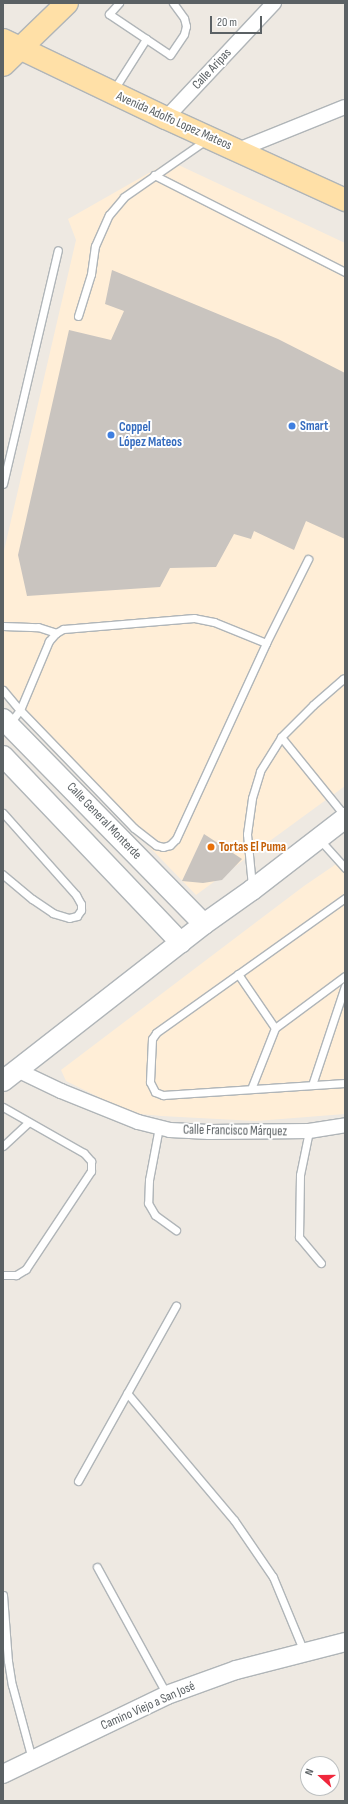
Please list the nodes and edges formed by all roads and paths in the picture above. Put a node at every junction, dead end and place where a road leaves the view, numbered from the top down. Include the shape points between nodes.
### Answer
1 (68, 3) edge
2 (119, 3) edge
3 (173, 3) edge
4 (274, 3) edge
5 (146, 39) junction
6 (11, 44) edge
7 (3, 65) edge
8 (112, 92) junction
9 (345, 107) edge
10 (166, 118) junction
11 (210, 138) junction
12 (238, 150) junction
13 (154, 175) junction
14 (345, 200) edge
15 (58, 250) dead end
16 (345, 272) edge
17 (78, 316) dead end
18 (3, 484) edge
19 (308, 559) dead end
20 (3, 626) edge
21 (56, 633) junction
22 (266, 644) junction
23 (345, 681) edge
24 (4, 692) edge
25 (9, 721) edge
26 (282, 737) junction
27 (3, 756) edge
28 (3, 813) edge
29 (345, 818) edge
30 (319, 839) junction
31 (345, 868) edge
32 (3, 875) edge
33 (252, 890) junction
34 (345, 898) edge
35 (204, 924) junction
36 (181, 944) junction
37 (238, 974) junction
38 (345, 976) edge
39 (345, 986) edge
40 (275, 1028) junction
41 (10, 1075) edge
42 (345, 1083) edge
43 (312, 1085) junction
44 (251, 1089) junction
45 (3, 1107) edge
46 (29, 1122) junction
47 (345, 1125) edge
48 (159, 1127) junction
49 (309, 1131) junction
50 (3, 1146) edge
51 (176, 1230) dead end
52 (321, 1263) dead end
53 (3, 1275) edge
54 (176, 1306) dead end
55 (127, 1394) junction
56 (78, 1481) dead end
57 (97, 1567) dead end
58 (3, 1595) edge
59 (345, 1642) edge
60 (304, 1652) junction
61 (167, 1695) junction
62 (32, 1759) junction
63 (3, 1774) edge

1 - 6 main road
2 - 5 lane via 109,14
3 - 5 lane via 184,18 186,26 184,34 170,55
4 - 10 street, Calle Aripas
5 - 8 lane
6 - 7 main road
6 - 8 main road, Avenida Adolfo Lopez Mateos
8 - 10 main road, Avenida Adolfo Lopez Mateos
9 - 12 street
10 - 11 main road, Avenida Adolfo Lopez Mateos
11 - 12 main road, Avenida Adolfo Lopez Mateos
11 - 13 lane
12 - 14 main road, Avenida Adolfo Lopez Mateos
13 - 16 lane
13 - 17 lane via 124,197 101,229
15 - 18 lane
19 - 22 lane
20 - 21 lane via 38,627
21 - 22 lane via 63,629 194,618 214,622
21 - 25 lane via 49,641
22 - 25 lane via 176,839 170,845 156,846
23 - 26 lane via 344,679 313,704
24 - 25 lane
25 - 35 main road, Calle General Monterde
26 - 29 lane
26 - 33 lane via 260,771 252,798 247,834
27 - 36 main road
28 - 32 lane via 76,895 81,910 77,916 69,918 53,913
29 - 30 main road
30 - 31 lane
30 - 33 main road
33 - 35 main road
34 - 37 lane
35 - 36 main road
36 - 41 main road
37 - 40 lane
37 - 44 lane via 156,1033 152,1039 150,1082 155,1092 163,1094
38 - 40 lane
39 - 43 lane
40 - 44 lane
41 - 48 street, Calle Francisco Márquez via 82,1099 138,1122
42 - 43 lane
43 - 44 lane
45 - 46 lane
46 - 50 lane
46 - 53 lane via 84,1153 91,1161 91,1171 26,1269 16,1275
47 - 49 street, Calle Francisco Márquez
48 - 49 street, Calle Francisco Márquez via 209,1132
48 - 51 lane via 149,1180 148,1203 155,1215
49 - 52 lane via 300,1175 299,1237
54 - 55 lane
55 - 56 lane
55 - 60 lane via 234,1520 273,1577
57 - 61 lane
58 - 62 lane via 12,1685
59 - 60 street, Camino Viejo a San José
60 - 61 street, Camino Viejo a San José via 236,1670
61 - 62 street, Camino Viejo a San José
62 - 63 street, Camino Viejo a San José

